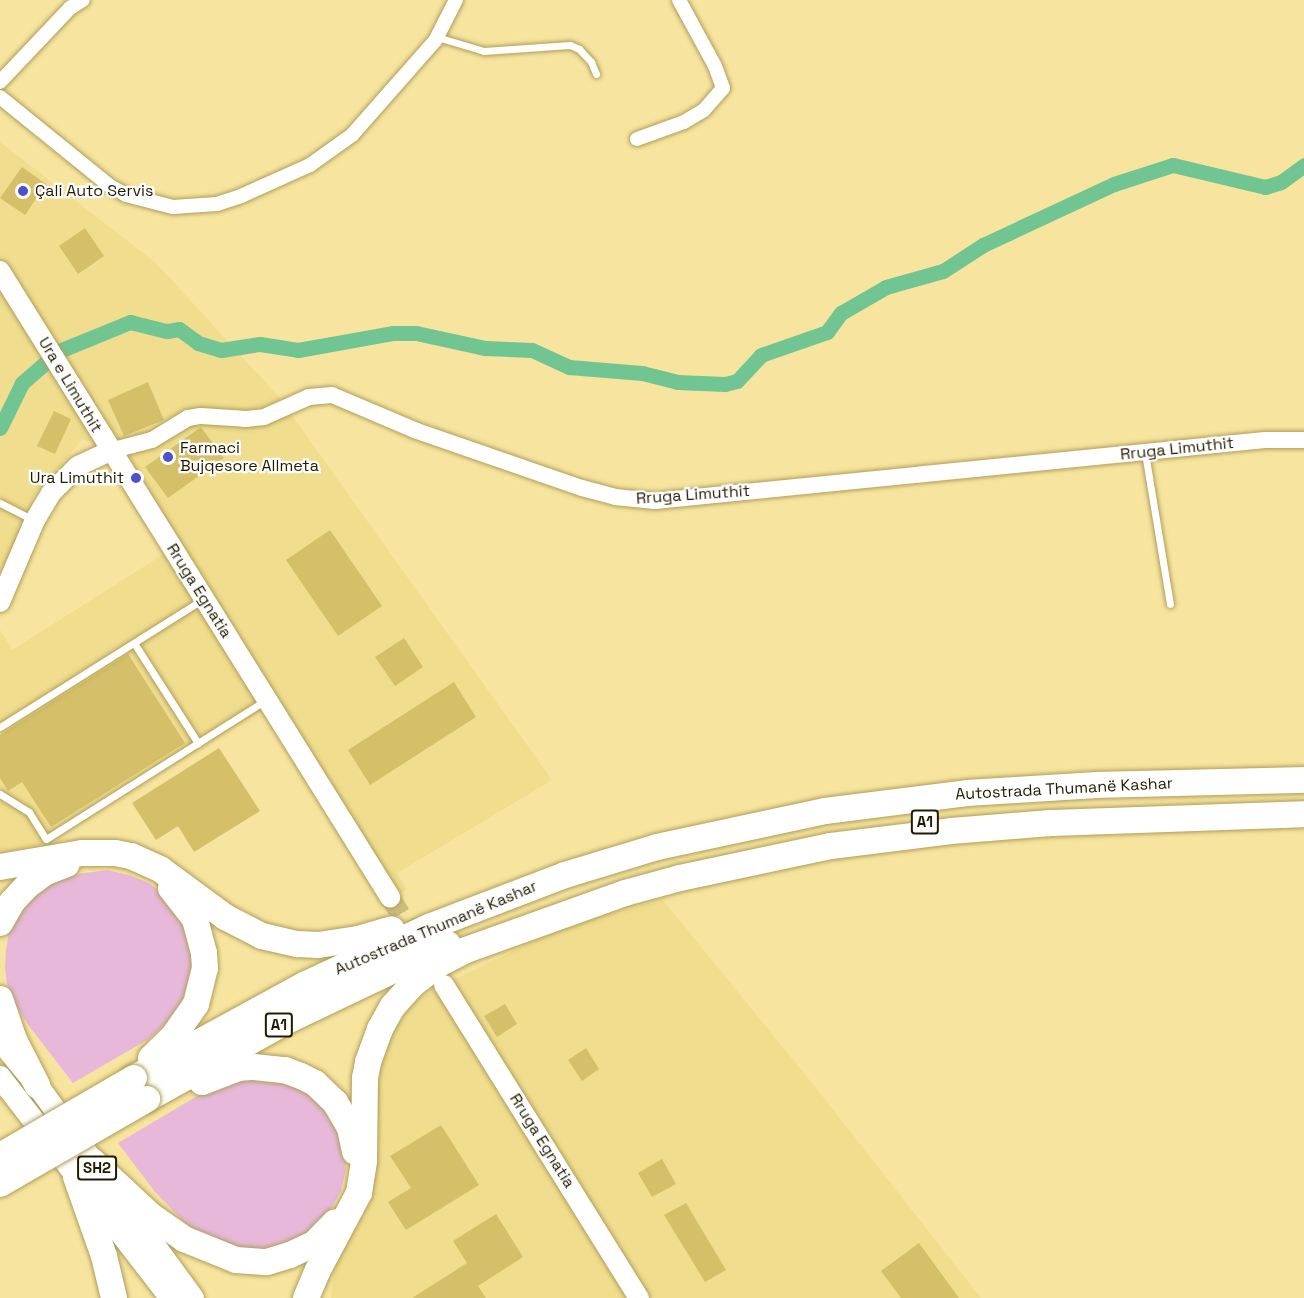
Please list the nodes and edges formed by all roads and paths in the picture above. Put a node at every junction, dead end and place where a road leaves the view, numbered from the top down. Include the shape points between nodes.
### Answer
1 (83, 0) edge
2 (456, 0) edge
3 (679, 0) edge
4 (437, 37) junction
5 (596, 74) dead end
6 (0, 82) edge
7 (0, 97) edge
8 (637, 139) dead end
9 (0, 271) edge
10 (1304, 440) edge
11 (110, 451) junction
12 (1145, 453) junction
13 (0, 503) edge
14 (35, 520) junction
15 (204, 599) junction
16 (0, 602) edge
17 (1170, 604) dead end
18 (134, 643) junction
19 (267, 699) junction
20 (0, 727) edge
21 (198, 743) junction
22 (1304, 780) edge
23 (0, 794) edge
24 (1304, 804) edge
25 (1304, 814) edge
26 (654, 842) junction
27 (720, 863) junction
28 (0, 867) edge
29 (676, 873) junction
30 (390, 897) tunnel mouth
31 (0, 923) edge
32 (444, 984) dead end
33 (0, 999) edge
34 (0, 1040) edge
35 (0, 1077) edge
36 (37, 1086) junction
37 (141, 1089) junction
38 (69, 1129) junction
39 (0, 1151) edge
40 (0, 1156) edge
41 (84, 1169) junction
42 (0, 1191) edge
43 (114, 1298) edge
44 (171, 1298) edge
45 (193, 1298) edge
46 (306, 1298) edge
47 (639, 1298) edge

1 - 6 street via 70,8
2 - 4 street
3 - 8 street via 723,88 704,110 684,122
4 - 5 lane via 484,51 570,45 591,62
4 - 7 street via 369,119 332,152 217,204 194,207 148,203 126,195
9 - 11 main road, Ura e Limuthit
10 - 12 street, Rruga Limuthit via 1265,440
11 - 12 street, Rruga Limuthit via 152,440 188,418 264,417 321,395 342,398 417,431 582,488 636,500
11 - 14 main road via 87,460 63,479
11 - 15 main road, Rruga Egnatia
12 - 17 lane
13 - 14 lane
14 - 16 main road
15 - 18 lane
15 - 19 main road, Rruga Egnatia
18 - 20 lane
18 - 21 lane
19 - 21 lane
19 - 30 main road, Rruga Egnatia
21 - 23 lane via 46,839 28,812
22 - 26 highway, Autostrada Thumanë Kashar / A1 via 1097,785 932,797 700,831
24 - 27 highway, Autostrada Thumanë Kashar / A1 via 1000,814 802,839
25 - 27 highway via 951,831
26 - 28 highway via 504,884 379,934 318,945 280,941 241,927 160,869 131,856 82,853
26 - 37 highway, Autostrada Thumanë Kashar / A1 via 429,927 306,984
27 - 29 highway, Autostrada Thumanë Kashar / A1
29 - 37 highway, Autostrada Thumanë Kashar / A1 via 622,881 442,946
29 - 46 highway via 466,950 437,965 402,996 380,1029 368,1062 359,1193
31 - 37 highway via 28,885 46,872 81,860 118,861 137,867 156,876 185,903 195,919 204,953 202,987 196,1004
32 - 47 main road, Rruga Egnatia
33 - 36 highway via 14,1040
34 - 36 highway, SH2
35 - 41 highway, SH2
36 - 41 highway, SH2
37 - 38 highway, Autostrada Thumanë Kashar / A1, bridge
37 - 41 highway via 238,1068 271,1067 301,1076 327,1093 350,1128 355,1177 343,1211 324,1235 301,1251 267,1262 236,1260 184,1239
38 - 39 highway, bridge
38 - 40 highway, Autostrada Thumanë Kashar / A1, bridge
38 - 42 highway, bridge
41 - 43 highway
41 - 44 highway, SH2
41 - 45 highway, SH2

